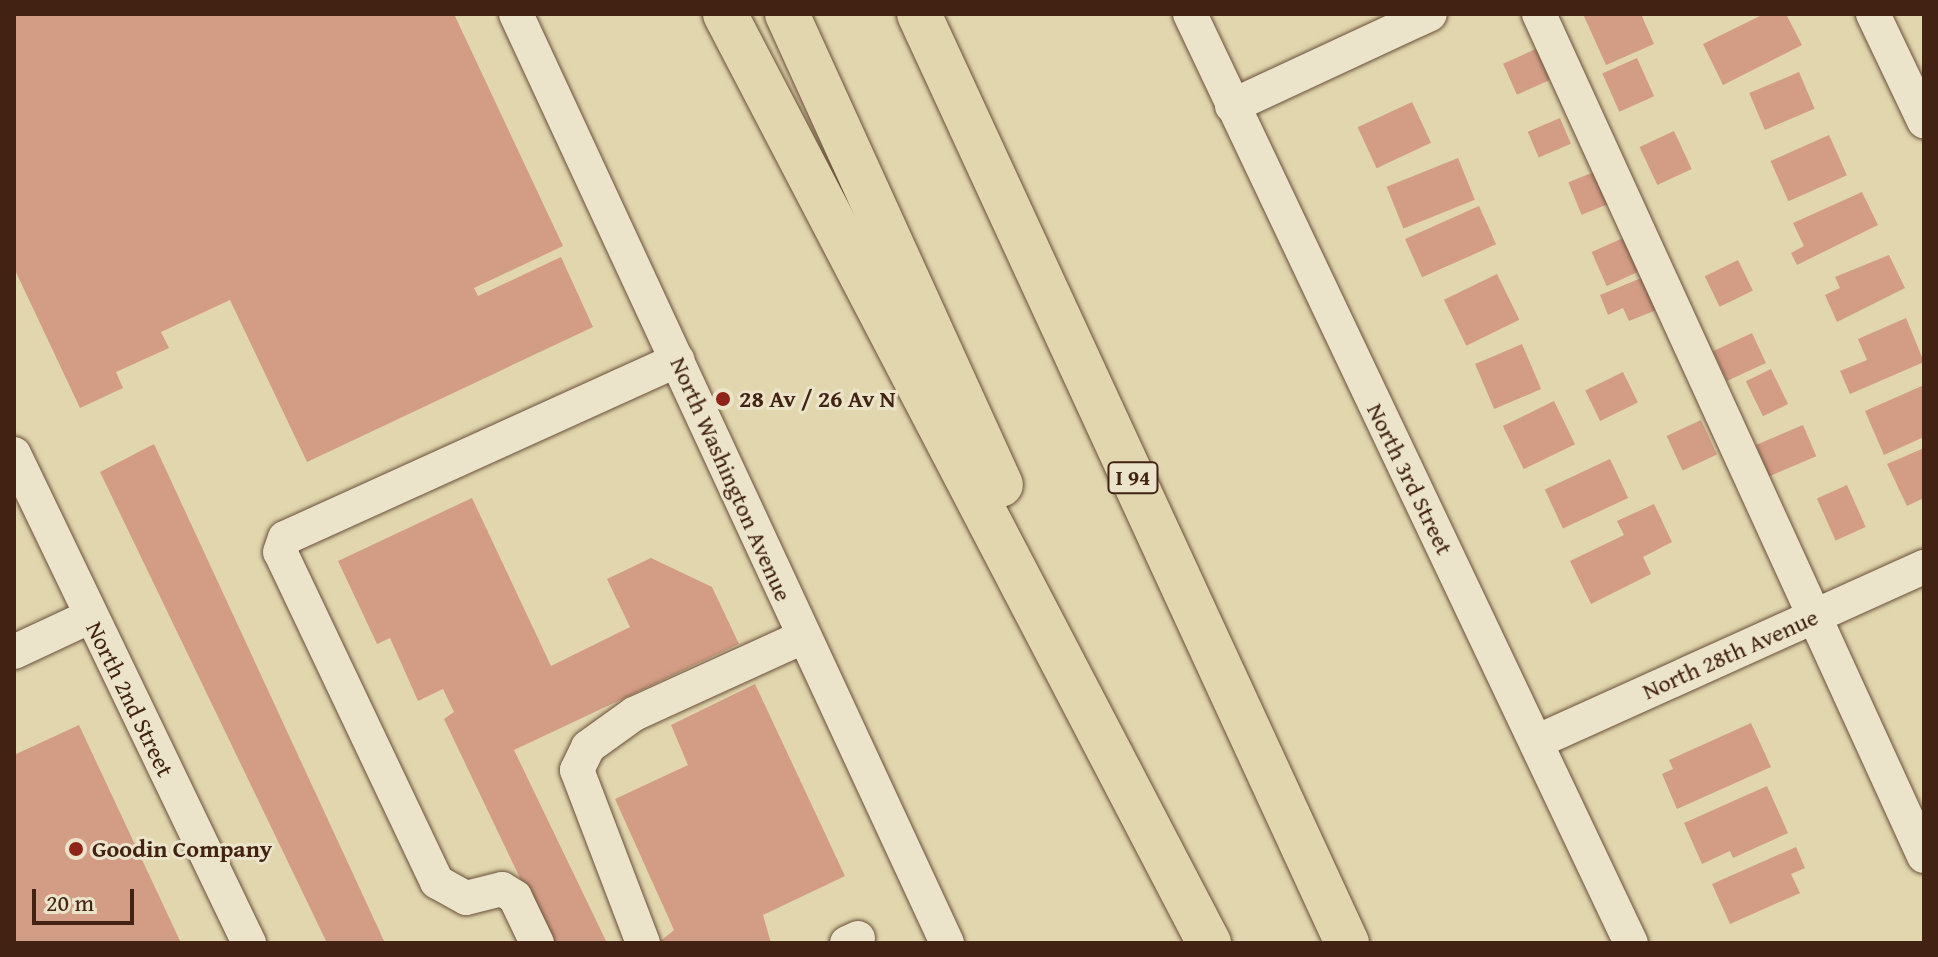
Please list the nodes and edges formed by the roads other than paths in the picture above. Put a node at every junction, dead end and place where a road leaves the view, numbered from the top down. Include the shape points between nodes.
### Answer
1 (516, 14) edge
2 (725, 14) edge
3 (787, 14) edge
4 (919, 14) edge
5 (1190, 14) edge
6 (1430, 14) edge
7 (1539, 14) edge
8 (1873, 14) edge
9 (1232, 106) junction
10 (1924, 121) edge
11 (677, 360) junction
12 (14, 454) edge
13 (1924, 567) edge
14 (1815, 616) junction
15 (89, 617) junction
16 (803, 637) junction
17 (14, 652) edge
18 (1536, 742) junction
19 (1924, 856) edge
20 (249, 943) edge
21 (537, 943) edge
22 (643, 943) edge
23 (947, 943) edge
24 (1210, 943) edge
25 (1347, 943) edge
26 (1631, 943) edge

1 - 11 street, North Washington Avenue
2 - 24 highway
3 - 24 highway
4 - 25 highway, I 94
5 - 9 street, North 3rd Street
6 - 9 street
7 - 14 street
8 - 10 street
9 - 18 street, North 3rd Street
11 - 16 street, North Washington Avenue
11 - 21 street via 285,538 280,552 437,882 466,898 502,889 515,897
12 - 15 street, North 2nd Street
13 - 14 street, North 28th Avenue
14 - 18 street, North 28th Avenue
14 - 19 street
15 - 17 street
15 - 20 street, North 2nd Street
16 - 22 street via 634,714 588,747 577,770
16 - 23 street, North Washington Avenue
18 - 26 street, North 3rd Street

